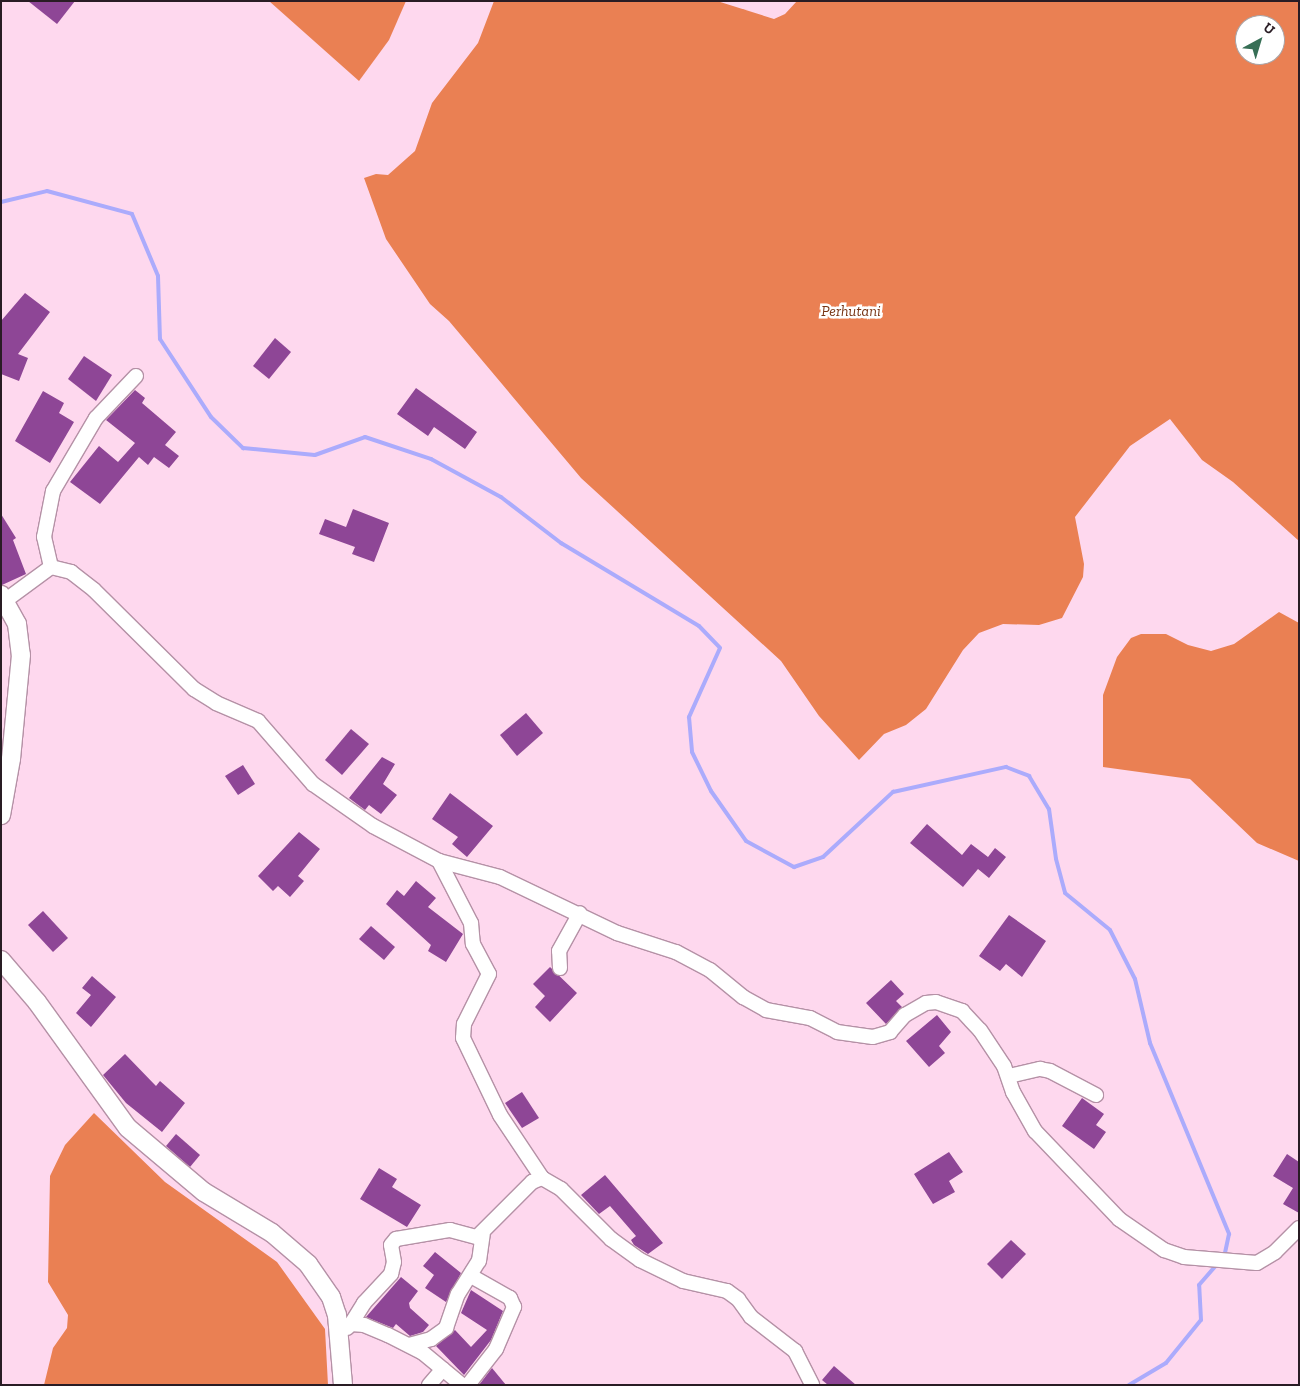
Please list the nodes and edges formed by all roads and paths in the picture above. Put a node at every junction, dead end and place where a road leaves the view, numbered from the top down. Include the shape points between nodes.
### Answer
1 (136, 376) dead end
2 (51, 567) junction
3 (4, 598) edge
4 (1, 815) edge
5 (439, 862) junction
6 (580, 913) junction
7 (1, 960) edge
8 (560, 968) dead end
9 (1009, 1076) junction
10 (1096, 1095) dead end
11 (542, 1178) junction
12 (1299, 1228) edge
13 (482, 1234) junction
14 (471, 1276) junction
15 (346, 1330) junction
16 (409, 1345) junction
17 (443, 1369) junction
18 (343, 1385) edge
19 (429, 1385) edge
20 (462, 1385) edge
21 (468, 1385) edge
22 (812, 1385) edge

1 - 2 street via 96,418 53,491 44,537
2 - 3 street
2 - 5 street via 62,568 83,580 205,698 258,721 327,795 373,826
3 - 4 street via 17,624 20,655 11,759
5 - 6 street via 500,876
5 - 11 street via 470,923 472,944 489,974 464,1024 463,1038 500,1115
6 - 8 street via 559,951
6 - 9 street via 617,933 695,962 766,1010 810,1018 837,1032 882,1036 917,1006 936,1002 949,1005 972,1019
7 - 15 street via 42,1008 128,1128 204,1192 272,1233 308,1264 330,1296
9 - 10 street via 1040,1069 1050,1071
9 - 12 street via 1013,1092 1035,1131 1119,1219 1164,1250 1204,1260 1248,1264 1270,1256
11 - 13 street via 532,1182
11 - 22 street via 561,1189 611,1239 640,1260 684,1281 727,1291 738,1298 751,1317 795,1351
13 - 14 street via 482,1254
13 - 15 street via 473,1238 443,1230 396,1239 392,1245 394,1262 391,1274 364,1303
14 - 16 street via 458,1294 446,1328 431,1339
14 - 21 street via 510,1298 514,1307 500,1342
15 - 16 street via 376,1330
15 - 18 street
16 - 17 street
17 - 19 street
17 - 20 street

